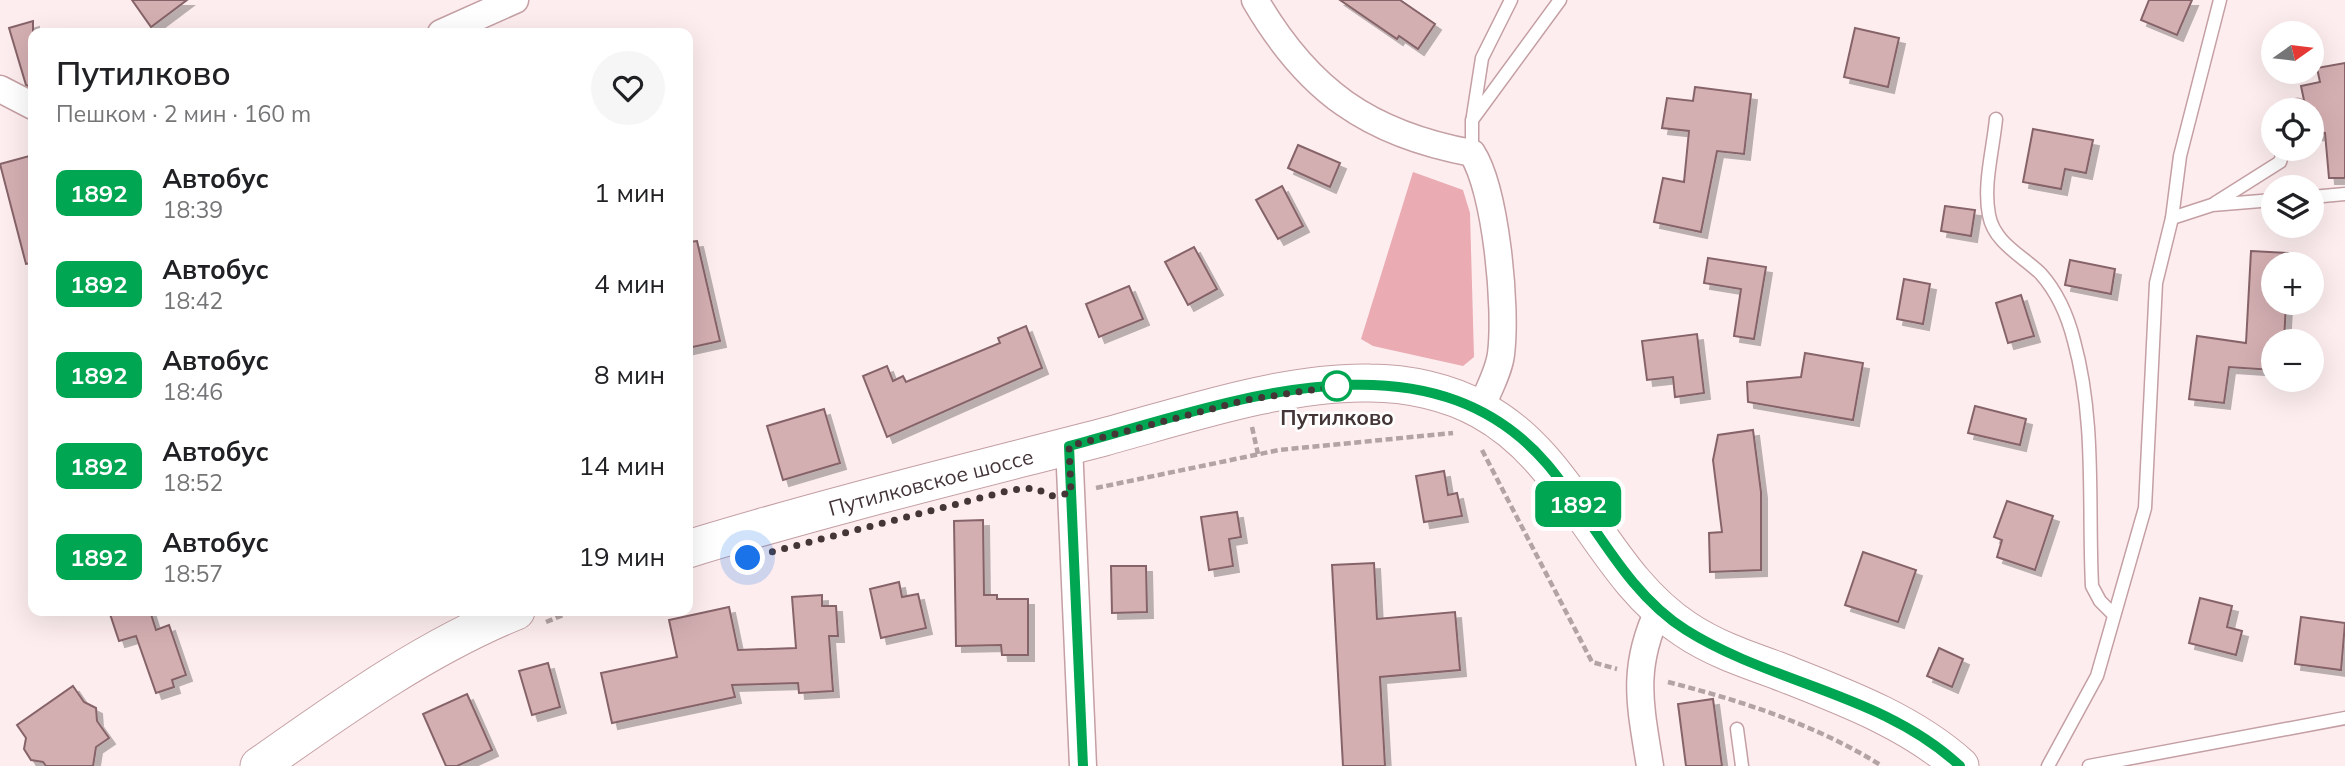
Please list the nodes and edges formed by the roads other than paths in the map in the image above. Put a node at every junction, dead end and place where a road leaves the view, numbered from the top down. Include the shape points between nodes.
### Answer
1 (515, 0) edge
2 (1255, 0) edge
3 (1511, 0) edge
4 (1560, 0) edge
5 (2220, 0) edge
6 (452, 28) edge
7 (0, 89) edge
8 (28, 103) edge
9 (1996, 119) dead end
10 (1472, 120) junction
11 (1472, 153) junction
12 (2280, 161) edge
13 (2345, 194) edge
14 (2324, 196) edge
15 (2261, 201) edge
16 (2212, 205) junction
17 (2172, 219) junction
18 (1474, 428) junction
19 (1069, 446) junction
20 (693, 547) edge
21 (1659, 609) junction
22 (2114, 615) junction
23 (506, 616) edge
24 (2345, 718) edge
25 (1737, 729) dead end
26 (1957, 765) edge
27 (259, 766) edge
28 (1083, 766) edge
29 (1650, 766) edge
30 (1742, 766) edge
31 (2048, 766) edge
32 (2089, 766) edge

1 - 6 street
2 - 11 street via 1300,67 1358,115 1410,138
3 - 10 lane via 1482,58
4 - 10 lane
5 - 17 lane via 2180,156
7 - 8 street
9 - 22 lane via 1989,216 2003,243 2042,276 2054,293 2074,341 2091,466 2092,586
10 - 11 lane
11 - 18 street via 1483,170 1501,284 1501,355
12 - 16 lane
13 - 14 lane
15 - 16 lane
16 - 17 lane
17 - 22 lane via 2156,283 2145,508
18 - 19 main road, Путилковское шоссе via 1449,396 1369,383 1246,400
18 - 21 main road, Путилковское шоссе via 1517,434 1546,462 1618,562
19 - 20 main road, Путилковское шоссе
19 - 28 street
21 - 26 main road, Путилковское шоссе via 1722,650 1888,718
21 - 29 street via 1645,638 1639,675
22 - 31 lane via 2097,676
23 - 27 main road via 413,663
24 - 32 lane
25 - 30 lane

